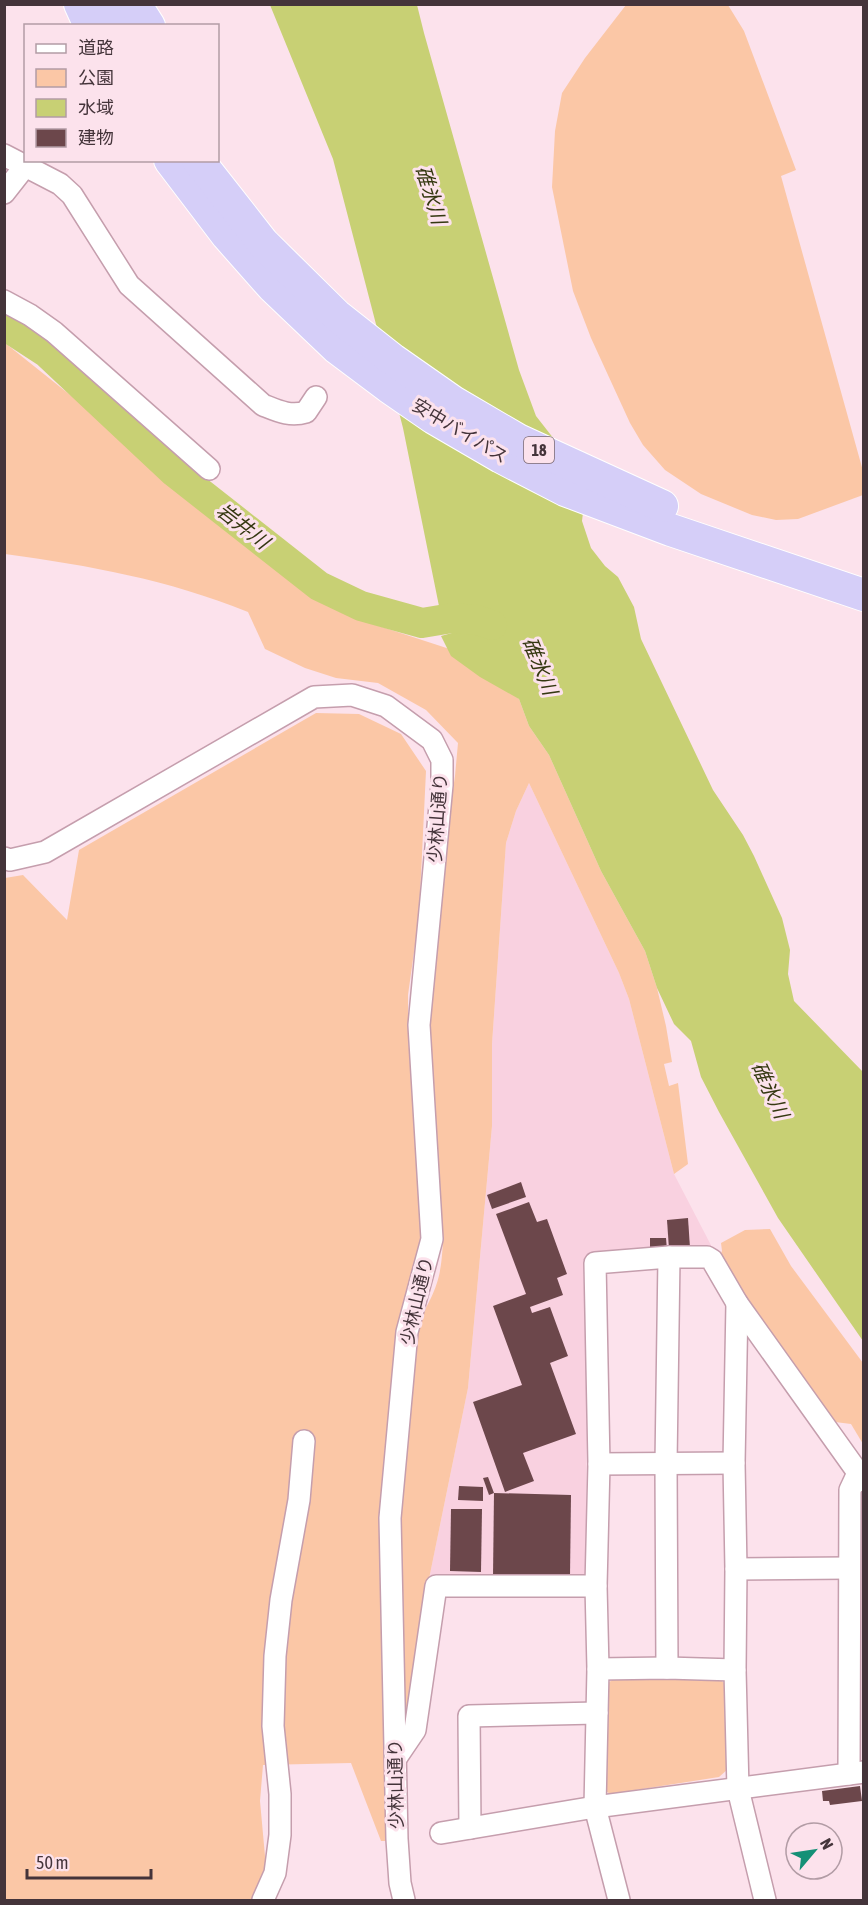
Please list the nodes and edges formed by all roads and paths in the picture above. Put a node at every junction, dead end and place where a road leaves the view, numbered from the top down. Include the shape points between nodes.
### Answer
1 (60, 4) edge
2 (80, 4) edge
3 (108, 4) edge
4 (135, 4) edge
5 (68, 24) edge
6 (89, 24) edge
7 (117, 24) edge
8 (148, 24) edge
9 (4, 155) edge
10 (172, 162) edge
11 (200, 162) edge
12 (26, 165) junction
13 (4, 193) edge
14 (4, 301) edge
15 (316, 397) dead end
16 (209, 469) dead end
17 (864, 572) edge
18 (864, 595) edge
19 (4, 858) edge
20 (669, 1257) junction
21 (738, 1303) junction
22 (304, 1441) dead end
23 (734, 1463) junction
24 (599, 1464) junction
25 (666, 1464) junction
26 (861, 1477) edge
27 (849, 1568) junction
28 (736, 1569) junction
29 (596, 1586) junction
30 (667, 1668) junction
31 (598, 1669) junction
32 (735, 1670) junction
33 (597, 1713) junction
34 (396, 1758) junction
35 (856, 1773) edge
36 (738, 1789) junction
37 (595, 1807) junction
38 (470, 1828) junction
39 (441, 1833) dead end
40 (263, 1900) edge
41 (404, 1900) edge
42 (619, 1900) edge
43 (765, 1900) edge

1 - 5 highway
2 - 6 highway
3 - 7 highway
4 - 8 highway
9 - 12 street
10 - 18 highway, 安中バイパス / 18 via 273,287 337,348 434,418 565,490
11 - 17 highway, 安中バイパス / 18 via 263,243 336,315 453,402 518,440 677,513
12 - 13 street
12 - 15 street via 72,195 129,285 263,405 295,415 306,412
14 - 16 street via 54,332
19 - 34 street, 少林山通り via 45,852 314,697 352,695 386,706 432,740 442,760 419,1025 432,1239 407,1332 390,1518
20 - 21 street via 712,1260
20 - 24 street via 595,1263
20 - 25 street
21 - 23 street
21 - 26 street
22 - 40 street via 275,1656 273,1726 280,1835 275,1873
23 - 25 street
23 - 28 street
24 - 25 street
24 - 29 street
25 - 30 street
26 - 27 street via 850,1490
27 - 28 street
27 - 35 street
28 - 32 street
29 - 31 street
29 - 34 street via 436,1586 415,1730
30 - 31 street
30 - 32 street
31 - 33 street
32 - 36 street
33 - 37 street
33 - 38 street via 469,1716
34 - 41 street, 少林山通り via 397,1839
35 - 36 street
36 - 37 street
36 - 43 street
37 - 38 street
37 - 42 street
38 - 39 street

